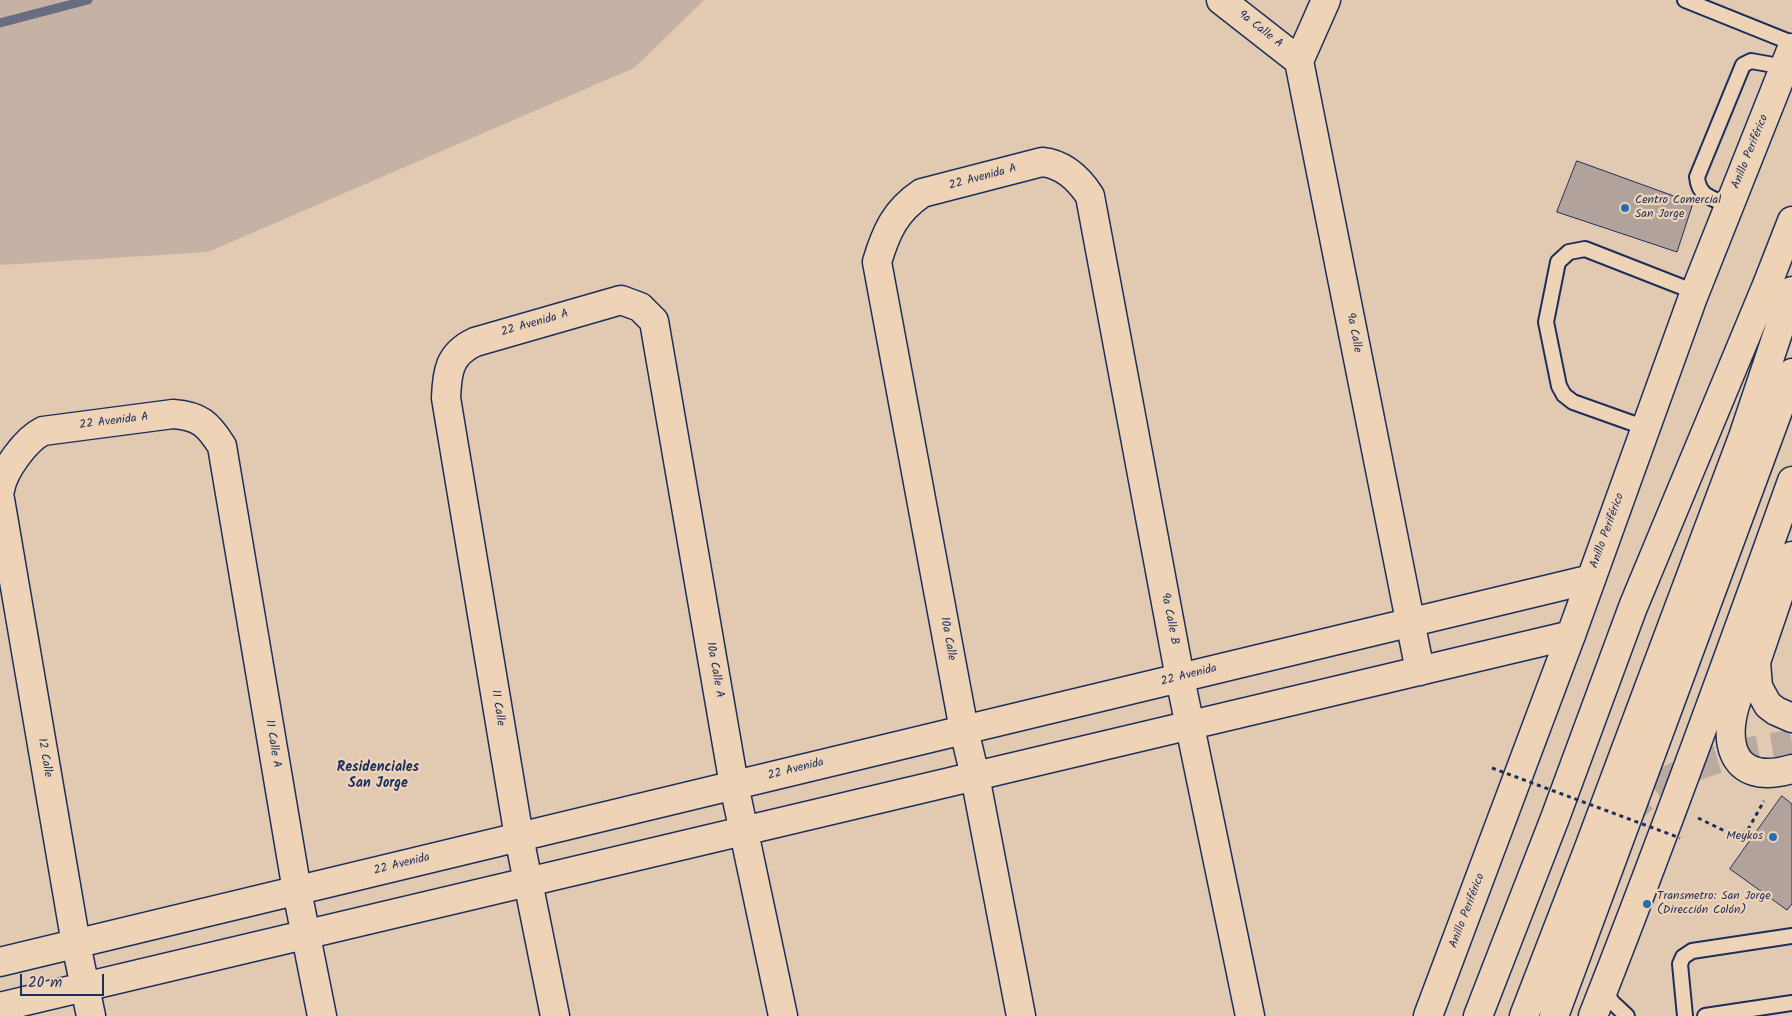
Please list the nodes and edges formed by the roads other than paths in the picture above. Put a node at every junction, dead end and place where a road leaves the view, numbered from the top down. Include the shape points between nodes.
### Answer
1 (1221, 0) edge
2 (1326, 0) edge
3 (1685, 0) edge
4 (1790, 53) edge
5 (1299, 61) junction
6 (1729, 206) junction
7 (1792, 220) edge
8 (1095, 221) joint
9 (877, 262) joint
10 (1792, 291) edge
11 (1695, 292) junction
12 (654, 321) joint
13 (1792, 372) edge
14 (446, 398) joint
15 (1646, 428) junction
16 (227, 471) joint
17 (1792, 481) edge
18 (0, 490) edge
19 (0, 499) edge
20 (1792, 556) edge
21 (1591, 579) junction
22 (1410, 623) junction
23 (1571, 636) junction
24 (1756, 662) junction
25 (1420, 671) junction
26 (1180, 678) junction
27 (1792, 718) edge
28 (1190, 726) junction
29 (964, 730) junction
30 (1786, 771) edge
31 (975, 776) junction
32 (734, 785) junction
33 (1620, 820) tunnel mouth
34 (744, 831) junction
35 (519, 837) junction
36 (1587, 853) junction
37 (528, 882) junction
38 (296, 891) junction
39 (305, 935) junction
40 (1792, 936) edge
41 (76, 944) junction
42 (0, 962) edge
43 (85, 987) junction
44 (1604, 989) junction
45 (1792, 1003) edge
46 (0, 1007) edge
47 (91, 1016) edge
48 (322, 1016) edge
49 (555, 1016) edge
50 (783, 1016) edge
51 (1021, 1016) edge
52 (1250, 1016) edge
53 (1428, 1016) edge
54 (1478, 1016) edge
55 (1524, 1016) edge
56 (1554, 1016) edge
57 (1593, 1016) edge
58 (1627, 1016) edge
59 (1685, 1016) edge
60 (1705, 1016) edge

1 - 5 main road, 9a Calle A
2 - 5 main road
3 - 4 lane
4 - 6 main road, Anillo Periférico
4 - 6 lane via 1743,65 1697,177 1698,188 1704,195
5 - 22 main road, 9a Calle
6 - 11 main road, Anillo Periférico
7 - 54 main road via 1633,607
8 - 9 main road, 22 Avenida A via 1090,196 1078,180 1059,166 1042,162 922,194 896,217
8 - 26 main road, 9a Calle B
9 - 29 main road, 10a Calle
10 - 36 main road via 1743,437
11 - 15 main road, Anillo Periférico
11 - 15 lane via 1585,249 1569,252 1558,262 1546,322 1559,386 1573,402
12 - 14 main road, 22 Avenida A via 640,307 621,300 475,342 464,348 450,366
12 - 32 main road, 10a Calle A
13 - 56 main road
14 - 35 main road, 11 Calle
15 - 21 main road, Anillo Periférico
16 - 18 main road, 22 Avenida A via 222,446 210,429 196,418 173,414 40,432 13,461
16 - 38 main road, 11 Calle A
17 - 44 main road via 1686,776
19 - 41 main road, 12 Calle
20 - 24 main road
21 - 22 main road, 22 Avenida
21 - 23 main road, Anillo Periférico
22 - 25 main road, 9a Calle
22 - 26 main road, 22 Avenida
23 - 25 main road
23 - 53 main road, Anillo Periférico
24 - 27 main road via 1758,687 1768,704
24 - 30 main road via 1741,689 1732,716 1730,741 1736,758 1748,770
25 - 28 main road
26 - 28 main road, 9a Calle B
26 - 29 main road, 22 Avenida
28 - 31 main road
28 - 52 main road, 9a Calle B
29 - 31 main road, 10a Calle
29 - 32 main road, 22 Avenida
31 - 34 main road
31 - 51 main road, 10a Calle
32 - 34 main road, 10a Calle A
32 - 35 main road, 22 Avenida
33 - 36 main road
34 - 37 main road
34 - 50 main road, 10a Calle A
35 - 37 main road, 11 Calle
35 - 38 main road, 22 Avenida
36 - 55 main road
37 - 39 main road
37 - 49 main road, 11 Calle
38 - 39 main road, 11 Calle A
38 - 41 main road, 22 Avenida
39 - 43 main road
39 - 48 main road, 11 Calle A
40 - 59 lane via 1692,951 1680,964
41 - 42 main road, 22 Avenida
41 - 43 main road, 12 Calle
43 - 46 main road
43 - 47 main road, 12 Calle
44 - 57 main road
44 - 58 lane
45 - 60 lane

